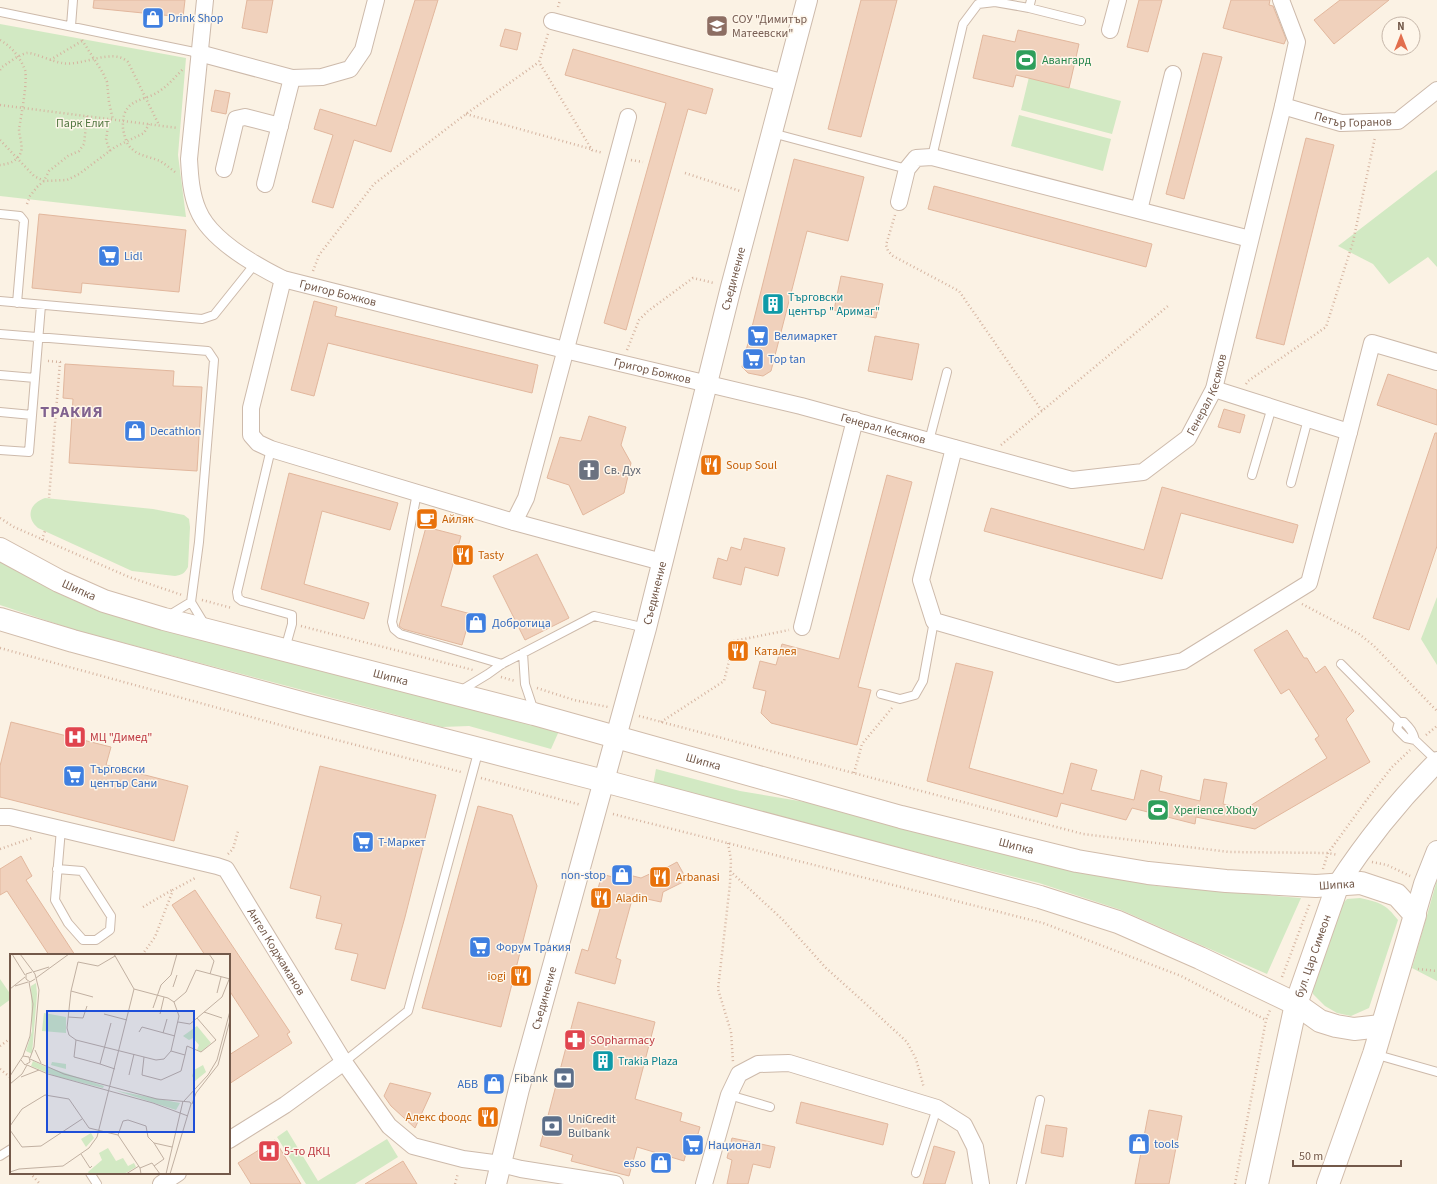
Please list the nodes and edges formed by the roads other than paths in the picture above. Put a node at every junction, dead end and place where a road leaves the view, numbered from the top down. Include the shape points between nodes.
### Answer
1 (73, 0) edge
2 (205, 0) edge
3 (376, 0) edge
4 (807, 0) edge
5 (1118, 0) edge
6 (1281, 0) edge
7 (1030, 4) edge
8 (0, 12) edge
9 (552, 21) road end
10 (1081, 21) dead end
11 (71, 26) junction
12 (1110, 30) dead end
13 (199, 54) junction
14 (1173, 74) dead end
15 (292, 78) junction
16 (785, 84) junction
17 (1437, 90) edge
18 (1283, 106) junction
19 (628, 117) dead end
20 (280, 126) junction
21 (772, 134) junction
22 (932, 157) junction
23 (224, 169) dead end
24 (907, 169) junction
25 (265, 184) dead end
26 (899, 202) road end
27 (1139, 210) junction
28 (0, 214) edge
29 (1250, 239) junction
30 (254, 265) junction
31 (283, 279) junction
32 (0, 301) edge
33 (17, 303) junction
34 (41, 305) junction
35 (0, 334) edge
36 (39, 338) junction
37 (565, 350) junction
38 (1437, 362) edge
39 (947, 372) dead end
40 (0, 375) edge
41 (35, 378) junction
42 (707, 384) junction
43 (1214, 389) junction
44 (1272, 407) junction
45 (0, 412) edge
46 (32, 415) junction
47 (1308, 419) junction
48 (855, 420) junction
49 (1349, 432) junction
50 (929, 441) junction
51 (954, 448) junction
52 (271, 449) junction
53 (0, 450) edge
54 (1252, 475) dead end
55 (1291, 483) dead end
56 (417, 493) junction
57 (514, 522) junction
58 (0, 549) edge
59 (662, 562) junction
60 (192, 600) junction
61 (0, 619) edge
62 (164, 619) junction
63 (934, 622) junction
64 (646, 628) junction
65 (802, 628) road end
66 (208, 630) junction
67 (285, 650) junction
68 (523, 653) junction
69 (502, 664) junction
70 (1341, 664) dead end
71 (454, 694) junction
72 (881, 694) dead end
73 (534, 714) junction
74 (615, 738) junction
75 (479, 749) junction
76 (1437, 761) edge
77 (604, 781) junction
78 (0, 817) edge
79 (61, 829) junction
80 (1437, 851) edge
81 (57, 869) junction
82 (1338, 884) junction
83 (1416, 915) junction
84 (1296, 1004) junction
85 (1381, 1026) junction
86 (1374, 1054) junction
87 (344, 1062) junction
88 (1437, 1072) edge
89 (729, 1095) junction
90 (1040, 1100) dead end
91 (932, 1106) junction
92 (770, 1107) dead end
93 (230, 1139) edge
94 (10, 1150) edge
95 (0, 1156) edge
96 (502, 1164) junction
97 (916, 1173) dead end
98 (91, 1174) edge
99 (176, 1174) edge
100 (97, 1184) edge
101 (161, 1184) edge
102 (496, 1184) edge
103 (615, 1184) edge
104 (704, 1184) edge
105 (981, 1184) edge
106 (1021, 1184) edge
107 (1257, 1184) edge
108 (1328, 1184) edge

1 - 11 lane
2 - 13 street, Григор Божков
3 - 15 street via 363,50 350,69 322,78
4 - 16 street, Съединение
5 - 12 street
6 - 18 street, Генерал Кесяков via 1297,42
7 - 10 lane
7 - 22 lane via 978,4 963,24
8 - 11 lane
9 - 16 street
11 - 13 lane
13 - 15 street
13 - 30 street, Григор Божков via 189,159 191,186 198,211 209,228
14 - 27 street
15 - 20 street
16 - 21 street, Съединение
17 - 18 street, Петър Горанов via 1398,122 1341,123
18 - 29 street, Генерал Кесяков
19 - 37 street
20 - 23 street via 245,117 236,119
20 - 25 street
21 - 24 lane
21 - 42 street, Съединение
22 - 24 street via 916,158
22 - 27 street
24 - 26 street
27 - 29 street
28 - 33 lane via 20,216 24,221
29 - 43 street, Генерал Кесяков
30 - 31 street, Григор Божков
30 - 34 lane via 214,315 202,319
31 - 37 street, Григор Божков
31 - 52 street via 251,408 252,435 258,443
32 - 33 lane
33 - 34 lane
34 - 36 lane
35 - 36 lane
36 - 41 lane
36 - 60 lane via 208,351 214,360
37 - 42 street, Григор Божков
37 - 57 street via 526,498
38 - 49 street via 1372,343
39 - 50 lane
40 - 41 lane
41 - 46 lane
42 - 48 street, Генерал Кесяков
42 - 59 street, Съединение
43 - 44 street
43 - 51 street, Генерал Кесяков via 1188,438 1143,472 1072,480
44 - 47 street
44 - 54 lane
45 - 46 lane
46 - 53 lane via 29,452
47 - 49 street
47 - 55 lane
48 - 50 street, Генерал Кесяков
48 - 65 street
49 - 63 street via 1309,584 1183,661 1118,674
50 - 51 street, Генерал Кесяков
51 - 63 street via 921,580
52 - 56 street
52 - 67 lane via 237,592 238,598 242,601 292,615
56 - 57 street
56 - 69 lane via 392,622 394,629 400,634
57 - 59 street
58 - 62 main road, Шипка via 59,581 104,600
59 - 64 street, Съединение
60 - 62 lane
60 - 66 lane
61 - 75 main road via 301,703
62 - 66 main road, Шипка
63 - 72 lane via 923,681 915,695 900,699
64 - 68 lane via 594,616
64 - 74 street, Съединение
66 - 67 main road, Шипка
67 - 71 main road, Шипка
68 - 69 lane
68 - 73 lane via 524,684
69 - 71 lane
70 - 76 lane via 1399,722 1404,722 1413,730 1415,740
71 - 73 main road, Шипка
73 - 74 main road, Шипка
74 - 77 street, Съединение
74 - 82 main road, Шипка via 901,817 1078,861 1148,874 1226,881 1316,886
75 - 77 main road
75 - 87 lane via 408,1011
76 - 82 street, бул. Цар Симеон via 1409,789 1354,859
77 - 84 main road via 1047,900 1118,922
77 - 96 street, Съединение via 521,1082
78 - 79 street, Ангел Коджаманов via 10,816
79 - 81 lane
79 - 87 street, Ангел Коджаманов via 226,869
80 - 83 street via 1424,884
81 - 81 lane via 55,900 68,923 83,940 96,940 110,930 111,916 82,871
82 - 83 main road, Шипка via 1361,883 1397,895
82 - 84 main road, бул. Цар Симеон
83 - 85 main road
84 - 85 main road via 1320,1021 1336,1026 1354,1029
84 - 107 main road, бул. Цар Симеон
85 - 86 main road
86 - 88 lane
86 - 108 main road
87 - 93 street via 285,1105
87 - 96 street, Ангел Коджаманов via 389,1126 413,1146 463,1159
89 - 91 street via 739,1074 758,1064 788,1063
89 - 92 lane
89 - 104 street
90 - 106 lane
91 - 97 lane
91 - 105 street via 964,1125 975,1147
94 - 95 lane
96 - 102 street, Съединение
96 - 103 street, Ангел Коджаманов via 521,1170
98 - 100 lane
99 - 101 street

